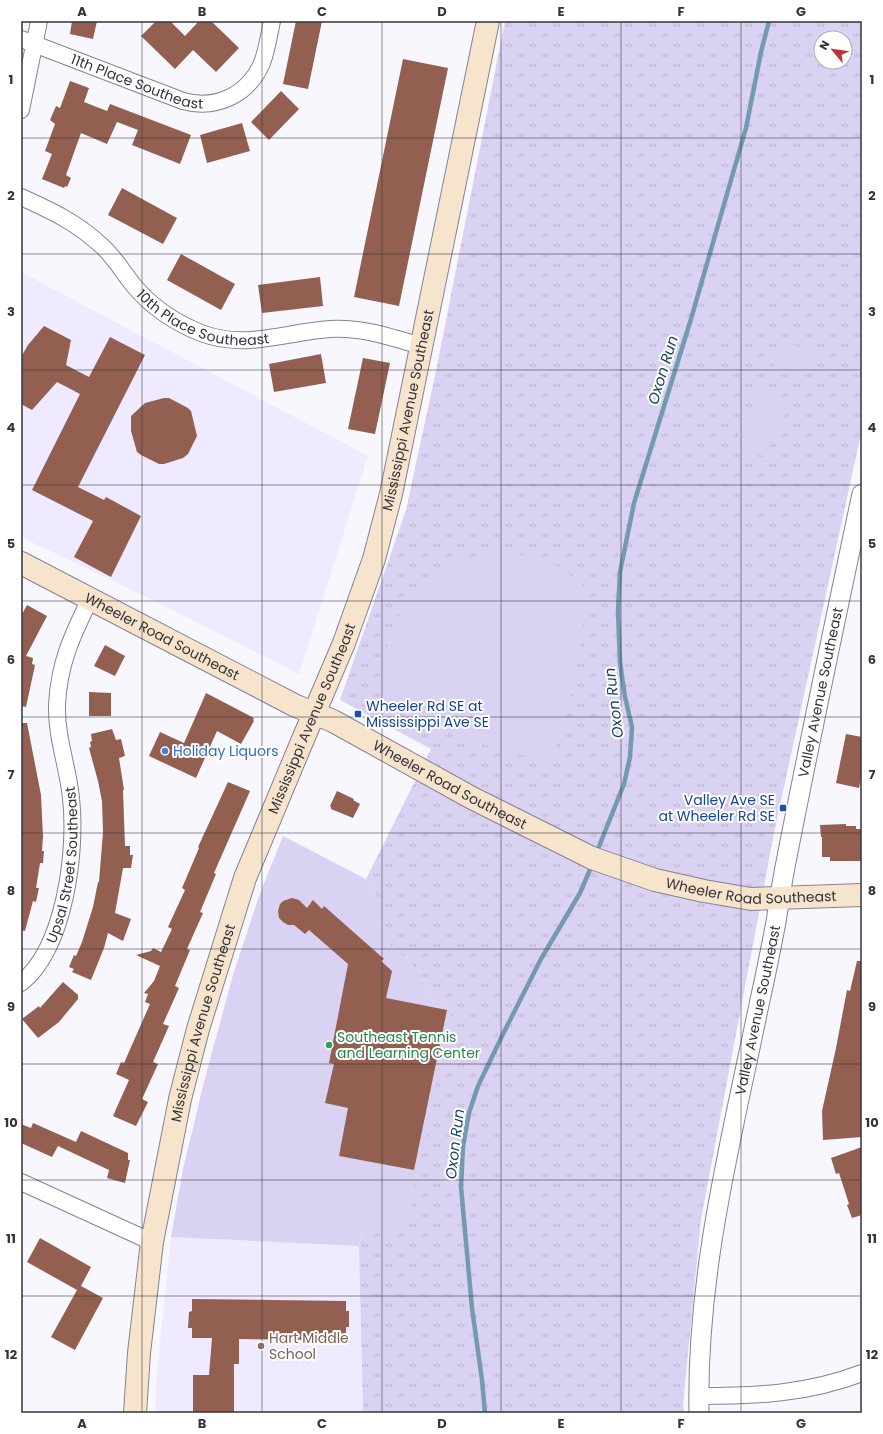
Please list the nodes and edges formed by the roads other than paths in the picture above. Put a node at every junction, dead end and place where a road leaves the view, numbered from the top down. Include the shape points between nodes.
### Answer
1 (40, 21) edge
2 (272, 21) edge
3 (488, 21) edge
4 (28, 41) edge
5 (21, 110) edge
6 (21, 197) edge
7 (421, 346) junction
8 (862, 494) edge
9 (21, 563) edge
10 (90, 599) junction
11 (314, 713) junction
12 (862, 895) edge
13 (780, 897) junction
14 (21, 983) edge
15 (21, 1182) edge
16 (152, 1242) junction
17 (862, 1373) edge
18 (699, 1405) edge
19 (136, 1413) edge

1 - 4 street
2 - 4 street, 11th Place Southeast via 262,63 250,81 233,96 209,104 183,101
3 - 7 main road, Mississippi Avenue Southeast
4 - 5 street
6 - 7 street, 10th Place Southeast via 82,228 107,251 149,302 176,321 203,333 226,339 255,340 344,329 366,331
7 - 11 main road, Mississippi Avenue Southeast via 381,535 350,629
8 - 13 street, Valley Avenue Southeast
9 - 10 main road, Wheeler Road Southeast
10 - 11 main road, Wheeler Road Southeast
10 - 14 street, Upsal Street Southeast via 67,647 58,695 58,732 71,799 72,838 67,886 50,943 36,968
11 - 13 main road, Wheeler Road Southeast via 472,798 608,865 655,880 704,891 751,899
11 - 16 main road, Mississippi Avenue Southeast via 250,864 210,987 180,1099
12 - 13 main road, Wheeler Road Southeast
13 - 18 street, Valley Avenue Southeast via 711,1245 701,1324
15 - 16 street
16 - 19 main road, Mississippi Avenue Southeast via 139,1358
17 - 18 street via 788,1392

